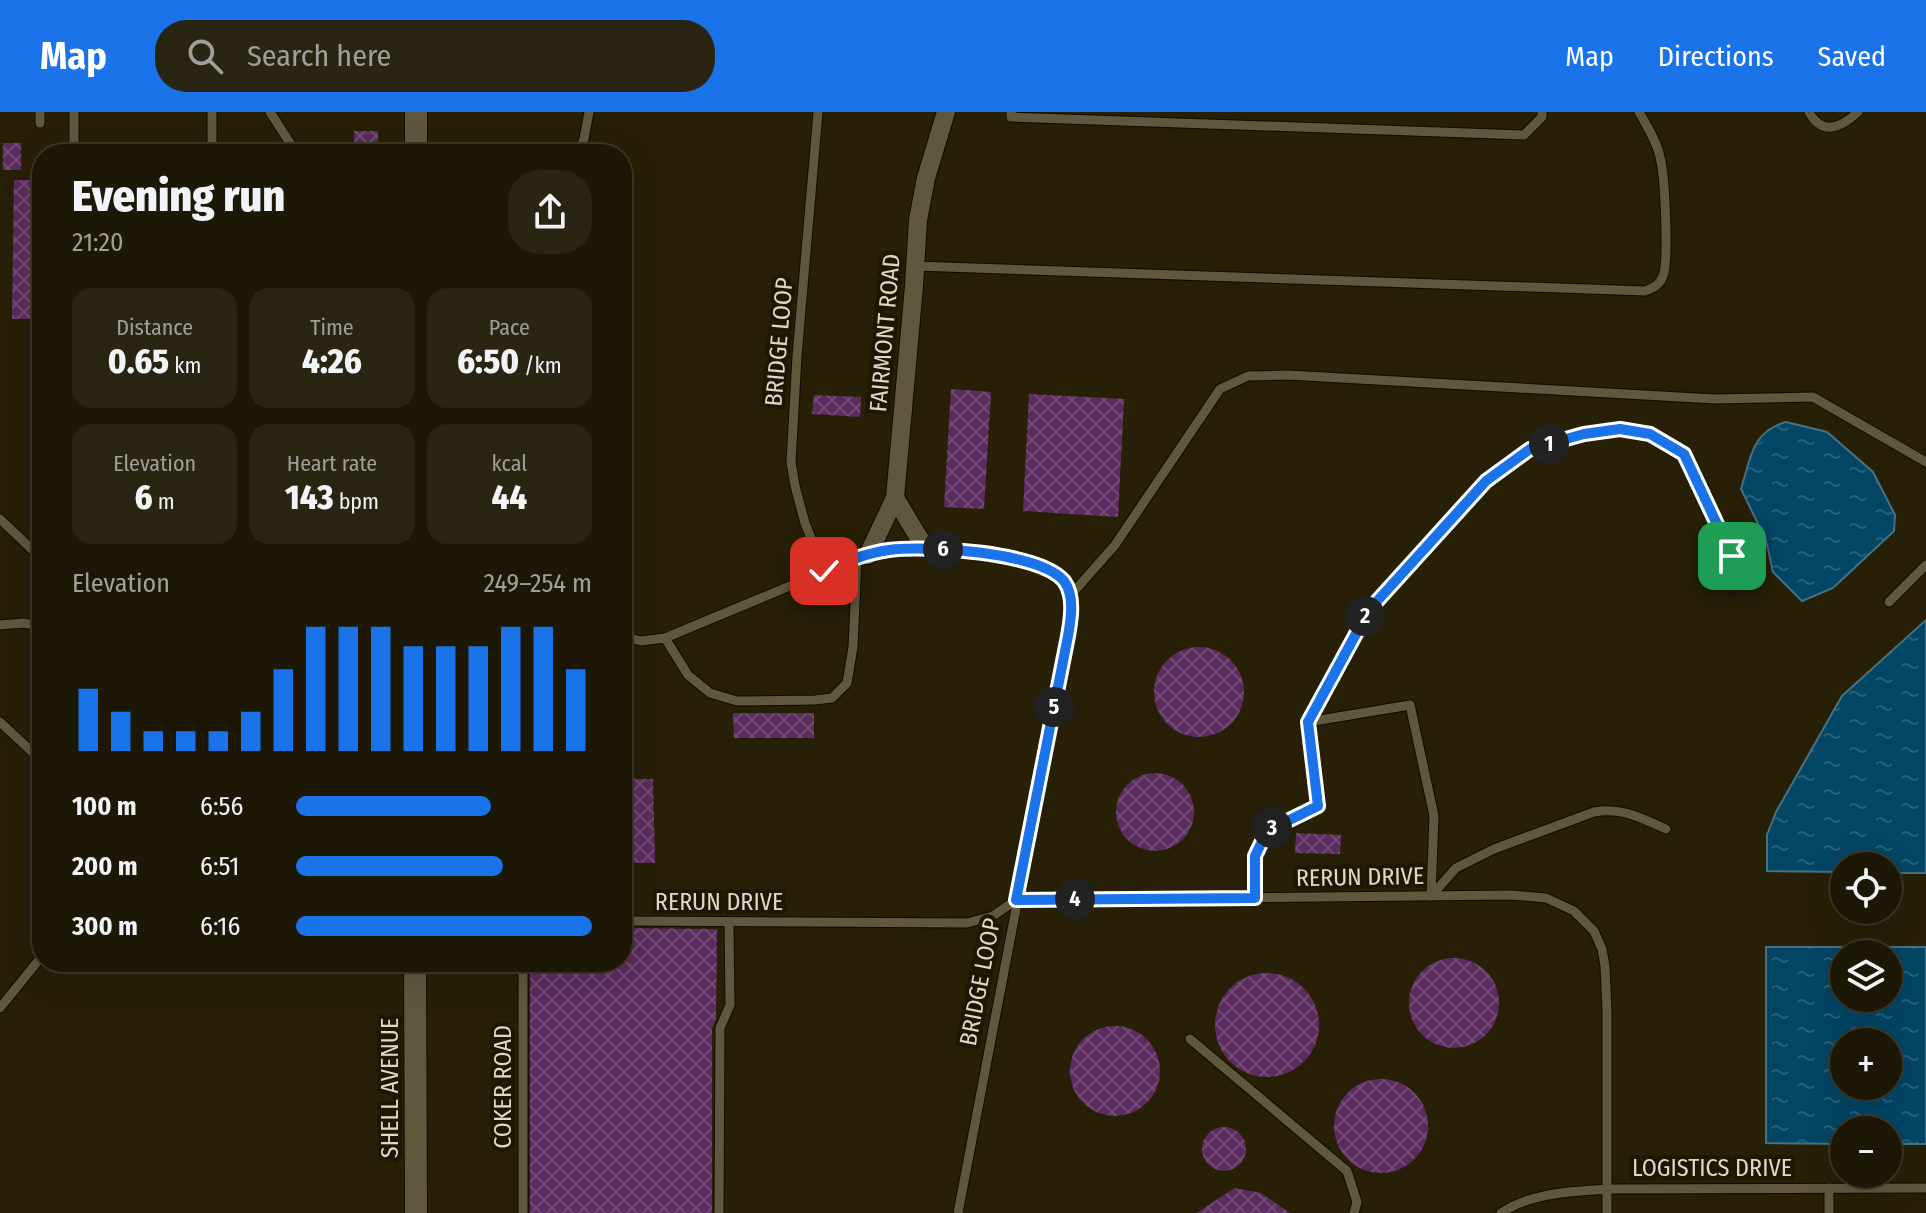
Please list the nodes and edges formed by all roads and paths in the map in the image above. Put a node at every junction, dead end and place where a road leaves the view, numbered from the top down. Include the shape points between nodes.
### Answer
1 (74, 112) edge
2 (212, 112) edge
3 (270, 112) edge
4 (416, 112) edge
5 (589, 112) edge
6 (818, 112) edge
7 (946, 112) edge
8 (1011, 112) edge
9 (1542, 112) edge
10 (1639, 112) edge
11 (1809, 112) edge
12 (1858, 112) edge
13 (74, 144) edge
14 (212, 144) edge
15 (291, 144) edge
16 (416, 144) edge
17 (582, 144) edge
18 (915, 266) junction
19 (1926, 462) edge
20 (895, 498) junction
21 (0, 519) edge
22 (925, 548) junction
23 (32, 549) edge
24 (862, 556) junction
25 (1732, 556) dead end
26 (1926, 565) edge
27 (824, 571) junction
28 (1070, 596) junction
29 (1889, 602) dead end
30 (32, 624) edge
31 (0, 625) edge
32 (665, 638) junction
33 (632, 639) edge
34 (0, 722) edge
35 (1308, 722) junction
36 (32, 752) edge
37 (1666, 829) dead end
38 (1431, 896) junction
39 (1255, 898) junction
40 (1016, 900) junction
41 (632, 921) edge
42 (729, 922) junction
43 (32, 968) edge
44 (415, 972) edge
45 (523, 972) edge
46 (0, 1008) edge
47 (1190, 1039) dead end
48 (1829, 1188) junction
49 (1926, 1188) edge
50 (1608, 1189) junction
51 (416, 1213) edge
52 (523, 1213) edge
53 (719, 1213) edge
54 (958, 1213) edge
55 (1354, 1213) edge
56 (1501, 1213) edge
57 (1607, 1213) edge
58 (1829, 1213) edge

1 - 13 lane
2 - 14 lane
3 - 15 lane
4 - 16 street
5 - 17 lane
6 - 27 lane, BRIDGE LOOP via 791,462 805,523
7 - 18 street, FAIRMONT ROAD via 926,178
8 - 9 lane via 1011,117 1524,135
10 - 18 lane via 1660,155 1663,174 1665,272 1662,281 1645,291
11 - 12 lane via 1824,127 1837,126
18 - 20 street, FAIRMONT ROAD
19 - 28 lane via 1813,397 1715,399 1248,376 1220,389 1115,545
20 - 22 street
20 - 24 street, FAIRMONT ROAD
21 - 23 lane
22 - 24 lane
22 - 28 lane via 1037,564 1065,583
24 - 27 lane
24 - 32 lane via 847,683 832,698 737,701 710,693 688,675
25 - 35 lane via 1684,454 1650,434 1620,429 1530,449 1486,481 1369,610
26 - 29 lane
27 - 32 lane
28 - 40 lane, BRIDGE LOOP via 1068,636
30 - 31 lane
32 - 33 lane
34 - 36 lane
35 - 38 lane via 1410,705 1434,816
35 - 39 lane via 1318,806 1267,831 1255,856
37 - 38 lane via 1621,811 1594,812 1456,868
38 - 39 lane, RERUN DRIVE
38 - 50 lane, RERUN DRIVE via 1546,898 1574,911 1594,931 1602,949 1606,990
39 - 40 lane, RERUN DRIVE
40 - 42 lane, RERUN DRIVE via 993,916 967,923
40 - 54 lane, BRIDGE LOOP
41 - 42 lane, RERUN DRIVE
42 - 53 lane via 730,1005 720,1028
43 - 46 lane
44 - 51 street, SHELL AVENUE
45 - 52 lane, COKER ROAD
47 - 55 lane via 1347,1171 1357,1202
48 - 49 lane, LOGISTICS DRIVE
48 - 50 lane, LOGISTICS DRIVE
48 - 58 lane
50 - 56 lane, LOGISTICS DRIVE via 1530,1199
50 - 57 lane, RERUN DRIVE

